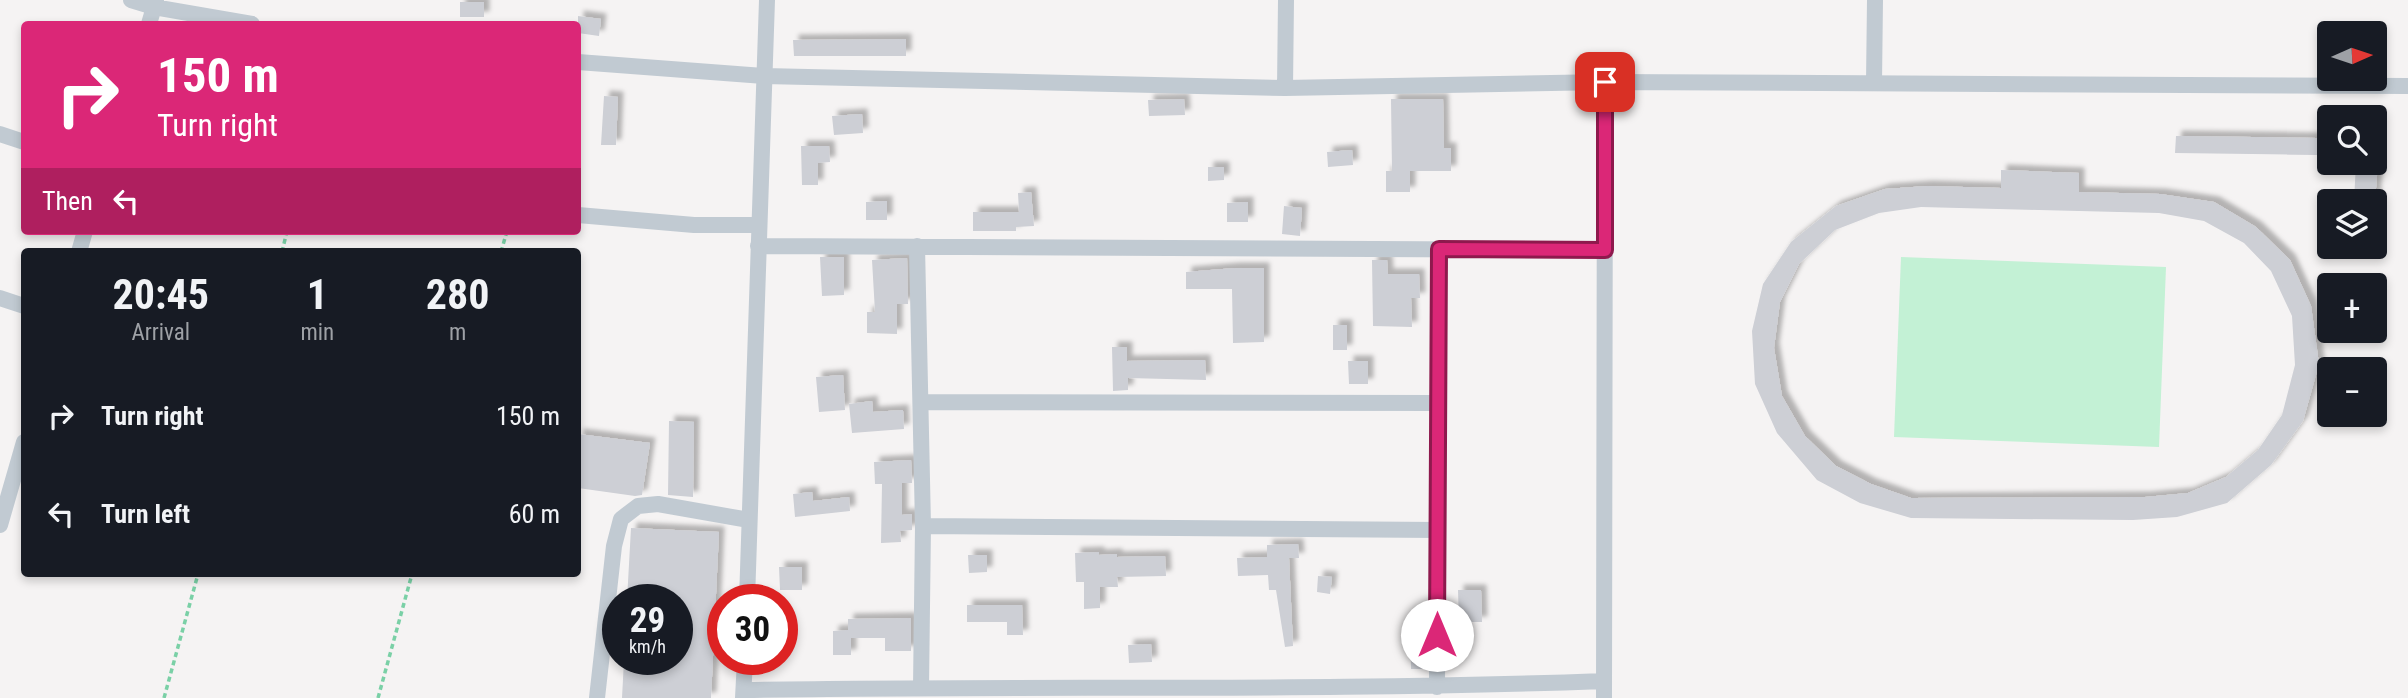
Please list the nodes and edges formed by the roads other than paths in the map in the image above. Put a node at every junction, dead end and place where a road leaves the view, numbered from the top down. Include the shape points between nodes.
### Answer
1 (131, 0) edge
2 (767, 0) edge
3 (1286, 0) edge
4 (1875, 0) edge
5 (155, 4) edge
6 (150, 21) edge
7 (237, 21) edge
8 (581, 62) edge
9 (764, 76) junction
10 (1605, 82) junction
11 (1874, 83) junction
12 (2408, 86) edge
13 (1285, 88) junction
14 (0, 134) edge
15 (21, 141) edge
16 (581, 215) edge
17 (759, 225) junction
18 (758, 246) junction
19 (917, 246) junction
20 (1439, 249) junction
21 (1605, 250) junction
22 (0, 298) edge
23 (21, 305) edge
24 (922, 402) junction
25 (1438, 403) junction
26 (21, 452) edge
27 (749, 520) junction
28 (0, 525) edge
29 (923, 526) junction
30 (1438, 530) junction
31 (747, 584) edge
32 (744, 675) edge
33 (1604, 681) junction
34 (921, 687) junction
35 (1437, 687) junction
36 (743, 694) edge
37 (597, 698) edge
38 (1604, 698) edge

1 - 5 street
2 - 9 street
3 - 13 street
4 - 11 street
5 - 6 street
5 - 7 street
8 - 9 street
9 - 13 street
9 - 17 street
10 - 11 street
10 - 13 street
10 - 21 street
11 - 12 street
14 - 15 street
16 - 17 street via 694,225
17 - 18 street
18 - 19 street
18 - 27 street
19 - 20 street
19 - 24 street
20 - 21 street
20 - 25 street
21 - 33 street
22 - 23 street
24 - 25 street
24 - 29 street
25 - 30 street
26 - 28 street
27 - 31 street
27 - 37 street via 658,505 638,506 621,519
29 - 30 street
29 - 34 street
30 - 35 street
32 - 36 street
33 - 35 street
33 - 38 street
34 - 35 street
34 - 36 street

